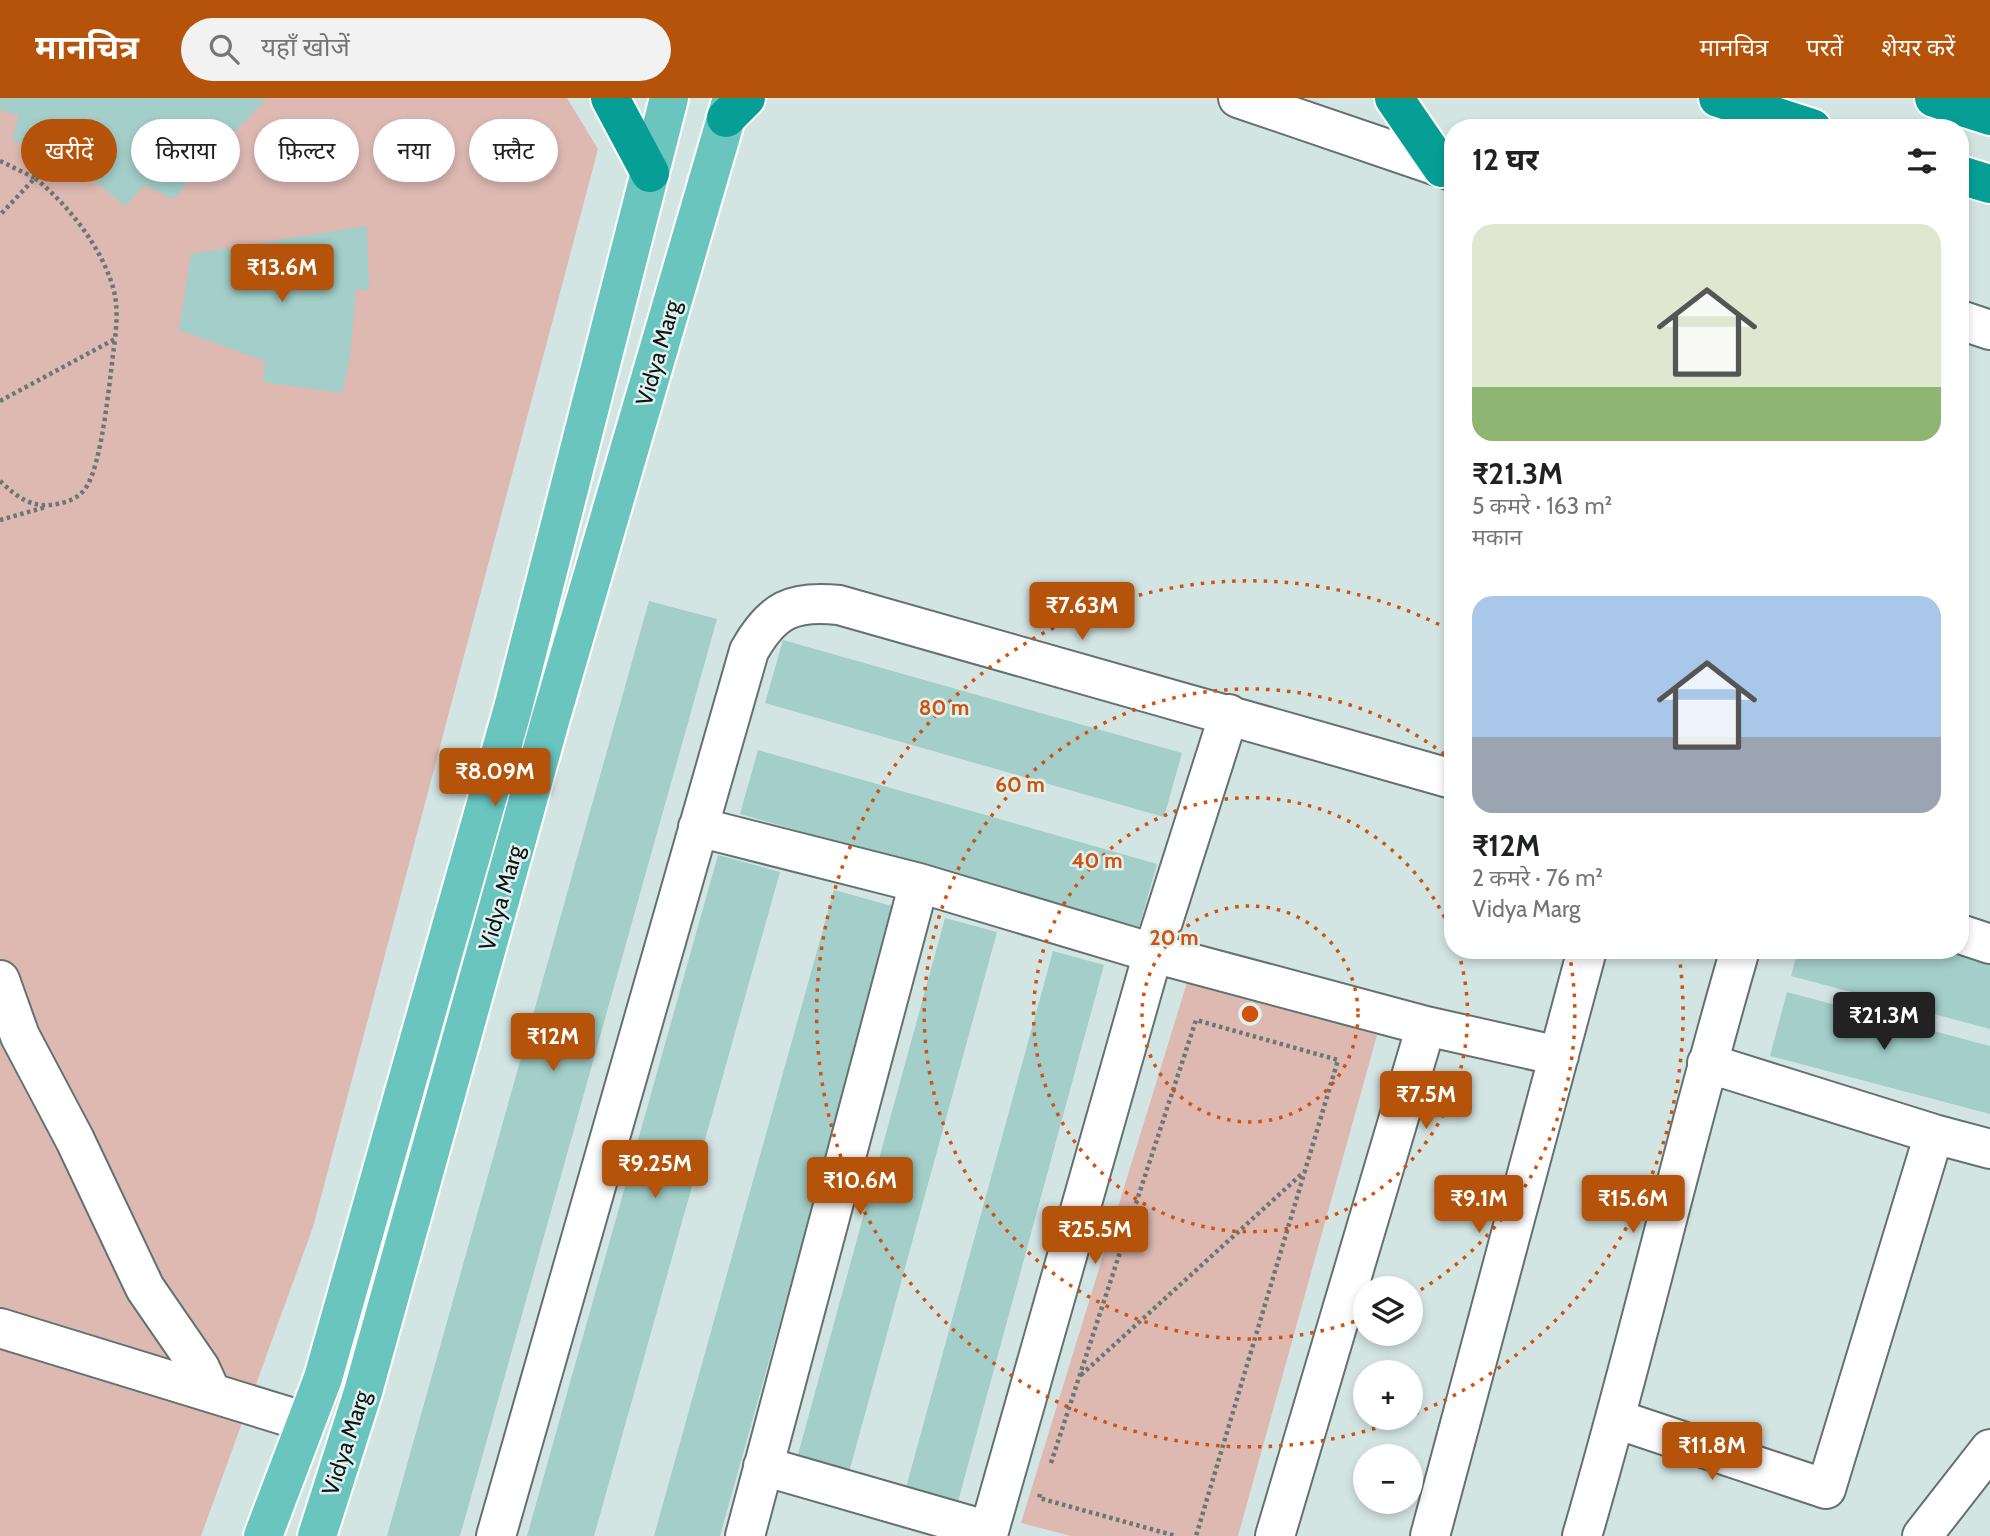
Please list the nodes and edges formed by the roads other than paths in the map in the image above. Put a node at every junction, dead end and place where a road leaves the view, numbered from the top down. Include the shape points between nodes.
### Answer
1 (610, 98) edge
2 (668, 98) edge
3 (1238, 98) edge
4 (1394, 98) edge
5 (1718, 98) edge
6 (1934, 98) edge
7 (735, 105) edge
8 (1990, 116) edge
9 (1784, 119) edge
10 (1444, 165) edge
11 (1444, 168) edge
12 (650, 173) junction
13 (1969, 178) edge
14 (1990, 184) edge
15 (1969, 323) edge
16 (1990, 330) edge
17 (1229, 715) junction
18 (1444, 777) edge
19 (698, 827) junction
20 (919, 883) junction
21 (1969, 937) edge
22 (1990, 944) edge
23 (1153, 953) junction
24 (1585, 959) edge
25 (1737, 959) edge
26 (0, 980) edge
27 (1426, 1026) junction
28 (1559, 1056) junction
29 (1707, 1063) junction
30 (1934, 1134) junction
31 (1990, 1149) edge
32 (0, 1328) edge
33 (211, 1392) junction
34 (1616, 1419) junction
35 (306, 1422) junction
36 (1990, 1449) edge
37 (763, 1466) junction
38 (996, 1534) edge
39 (263, 1536) edge
40 (317, 1536) edge
41 (496, 1536) edge
42 (745, 1536) edge
43 (1275, 1536) edge
44 (1430, 1536) edge
45 (1583, 1536) edge
46 (1922, 1536) edge

1 - 12 highway
2 - 12 main road, Vidya Marg
3 - 11 street
4 - 10 highway
5 - 9 highway
6 - 8 highway
7 - 40 main road, Vidya Marg via 550,721 363,1392
12 - 35 main road, Vidya Marg via 513,708 323,1378
13 - 14 highway
15 - 16 street
17 - 18 street
17 - 19 street via 839,605 800,605 762,628 749,651
17 - 23 street
19 - 20 street
19 - 41 street
20 - 23 street
20 - 37 street
21 - 22 street
23 - 27 street
23 - 38 street
24 - 28 street
25 - 29 street
26 - 33 street via 20,1036 145,1288 200,1368
27 - 28 street
27 - 43 street
28 - 44 street
29 - 30 street
29 - 34 street
30 - 31 street
30 - 34 street via 1826,1489
32 - 33 street
33 - 35 street
34 - 45 street
35 - 39 main road, Vidya Marg
36 - 46 street
37 - 38 street
37 - 42 street

